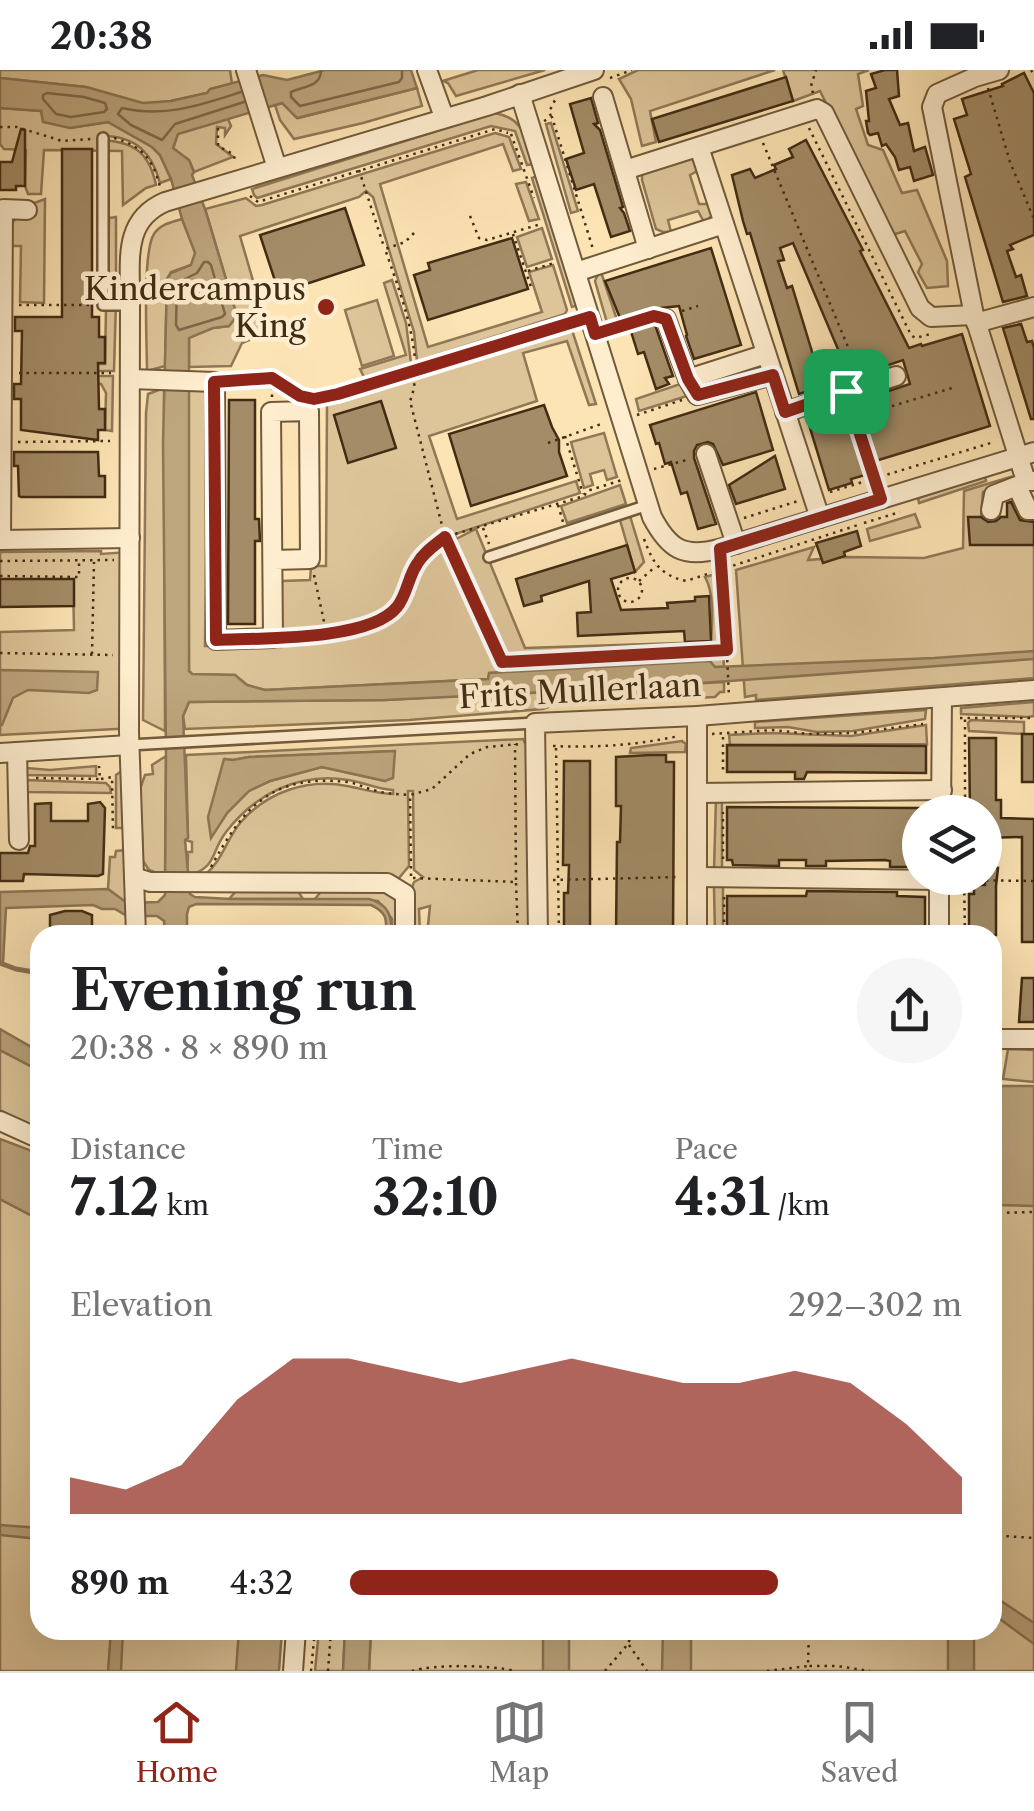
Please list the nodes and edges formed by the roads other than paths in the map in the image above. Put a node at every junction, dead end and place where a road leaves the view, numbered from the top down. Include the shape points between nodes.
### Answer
1 (427, 70) edge
2 (246, 72) edge
3 (991, 72) edge
4 (599, 83) edge
5 (520, 94) junction
6 (444, 117) junction
7 (103, 138) dead end
8 (699, 147) junction
9 (277, 168) junction
10 (625, 170) junction
11 (2, 210) edge
12 (27, 210) dead end
13 (724, 224) junction
14 (648, 248) junction
15 (576, 272) junction
16 (130, 305) junction
17 (1034, 307) edge
18 (666, 319) road end
19 (975, 319) junction
20 (766, 354) junction
21 (2, 374) edge
22 (773, 375) junction
23 (896, 376) dead end
24 (131, 377) junction
25 (693, 387) junction
26 (1, 399) edge
27 (785, 412) junction
28 (2, 442) edge
29 (706, 454) road end
30 (1027, 454) edge
31 (1026, 483) edge
32 (641, 507) junction
33 (991, 510) dead end
34 (1034, 510) edge
35 (820, 518) junction
36 (130, 538) junction
37 (0, 540) edge
38 (733, 545) junction
39 (491, 556) road end
40 (274, 560) junction
41 (1034, 690) edge
42 (942, 698) junction
43 (697, 716) junction
44 (535, 723) junction
45 (129, 745) junction
46 (8, 752) edge
47 (942, 790) junction
48 (697, 793) junction
49 (942, 795) edge
50 (19, 840) dead end
51 (134, 877) junction
52 (697, 877) junction
53 (902, 879) edge
54 (940, 895) edge
55 (135, 925) edge
56 (406, 925) edge
57 (538, 925) edge
58 (697, 925) edge
59 (940, 925) edge
60 (1002, 1039) edge
61 (1034, 1039) edge
62 (0, 1121) edge
63 (30, 1134) edge
64 (295, 1640) edge
65 (293, 1671) edge

1 - 6 street
2 - 9 street
3 - 19 street via 937,94 932,107
4 - 5 street
4 - 10 street
5 - 6 street
5 - 15 street
6 - 9 street
7 - 16 lane via 102,305
8 - 10 street
8 - 13 street
8 - 19 street via 816,109 824,113 920,308 930,318
9 - 16 street via 151,208 134,231
10 - 14 street
11 - 12 street
11 - 21 street
13 - 14 street
13 - 20 street
14 - 15 street
15 - 32 street
16 - 24 street
17 - 19 street
18 - 25 street
19 - 30 street via 1013,436
20 - 22 street
20 - 25 street
21 - 26 street
22 - 25 street
22 - 27 street
23 - 27 street
24 - 36 street
24 - 40 street via 214,382 216,640 273,638
26 - 28 street
27 - 35 street
28 - 37 street
29 - 38 street
30 - 31 street
30 - 35 street
31 - 33 street via 994,495
31 - 34 street via 1028,510
32 - 38 street via 674,547 704,553
32 - 39 lane
35 - 38 street
36 - 37 street
36 - 45 street
40 - 40 street via 271,412 310,411 310,559
41 - 42 street, Frits Mullerlaan
42 - 43 street, Frits Mullerlaan
42 - 47 street
43 - 44 street, Frits Mullerlaan
43 - 48 street
44 - 45 lane, Frits Mullerlaan
44 - 57 street
45 - 46 street
45 - 51 street
46 - 50 street via 17,777
47 - 48 street
47 - 49 street
48 - 52 street
51 - 55 street
51 - 56 street via 408,886
52 - 53 street
52 - 58 street
54 - 59 street
60 - 61 street
62 - 63 street
64 - 65 street

